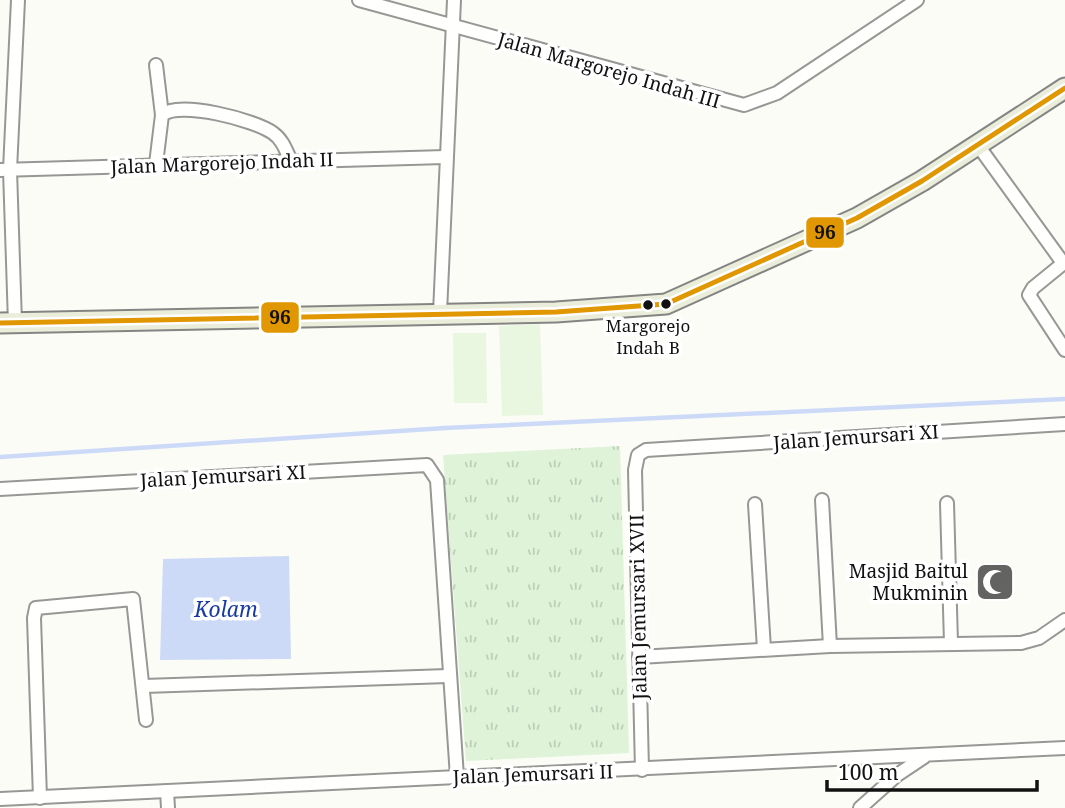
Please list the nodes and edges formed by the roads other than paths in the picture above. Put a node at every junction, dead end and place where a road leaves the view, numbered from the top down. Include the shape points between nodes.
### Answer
1 (18, 0) edge
2 (359, 0) edge
3 (454, 0) edge
4 (917, 0) edge
5 (452, 25) junction
6 (156, 65) dead end
7 (1065, 88) edge
8 (162, 116) junction
9 (977, 144) junction
10 (445, 157) junction
11 (291, 161) junction
12 (156, 164) junction
13 (5, 170) edge
14 (1064, 263) edge
15 (440, 313) junction
16 (7, 323) edge
17 (1065, 350) edge
18 (1065, 425) edge
19 (646, 450) joint
20 (0, 489) edge
21 (822, 500) dead end
22 (947, 503) dead end
23 (755, 505) dead end
24 (1065, 620) edge
25 (951, 643) junction
26 (830, 646) junction
27 (764, 649) junction
28 (639, 657) junction
29 (448, 676) junction
30 (144, 686) junction
31 (146, 720) dead end
32 (1065, 748) edge
33 (924, 757) junction
34 (642, 770) junction
35 (457, 777) junction
36 (167, 791) junction
37 (40, 798) junction
38 (0, 799) edge
39 (168, 808) edge
40 (860, 808) edge

1 - 13 street
2 - 5 street, Jalan Margorejo Indah III
3 - 5 street
4 - 5 street, Jalan Margorejo Indah III via 778,93 744,105
5 - 10 street
6 - 8 street
7 - 9 main road
8 - 11 street via 175,110 234,117 272,132
8 - 12 street
9 - 14 street
9 - 15 main road via 857,218 666,304 556,312
10 - 11 street, Jalan Margorejo Indah II
10 - 15 street
11 - 12 street, Jalan Margorejo Indah II
12 - 13 street, Jalan Margorejo Indah II
13 - 16 street
14 - 17 street via 1029,295
15 - 16 main road
18 - 19 street, Jalan Jemursari XI
19 - 28 street, Jalan Jemursari XVII via 635,463
20 - 29 street, Jalan Jemursari XI via 419,464 431,468 437,480
21 - 26 street
22 - 25 street
23 - 27 street
24 - 25 street via 1039,638 1021,643
25 - 26 street
26 - 27 street
27 - 28 street
28 - 34 street, Jalan Jemursari XVII
29 - 30 street
29 - 35 street
30 - 31 street
30 - 37 street via 133,599 36,608
32 - 33 street, Jalan Jemursari II
33 - 34 street, Jalan Jemursari II
33 - 40 street
34 - 35 street, Jalan Jemursari II
35 - 36 street, Jalan Jemursari II
36 - 37 street, Jalan Jemursari II
36 - 39 street
37 - 38 street, Jalan Jemursari II

